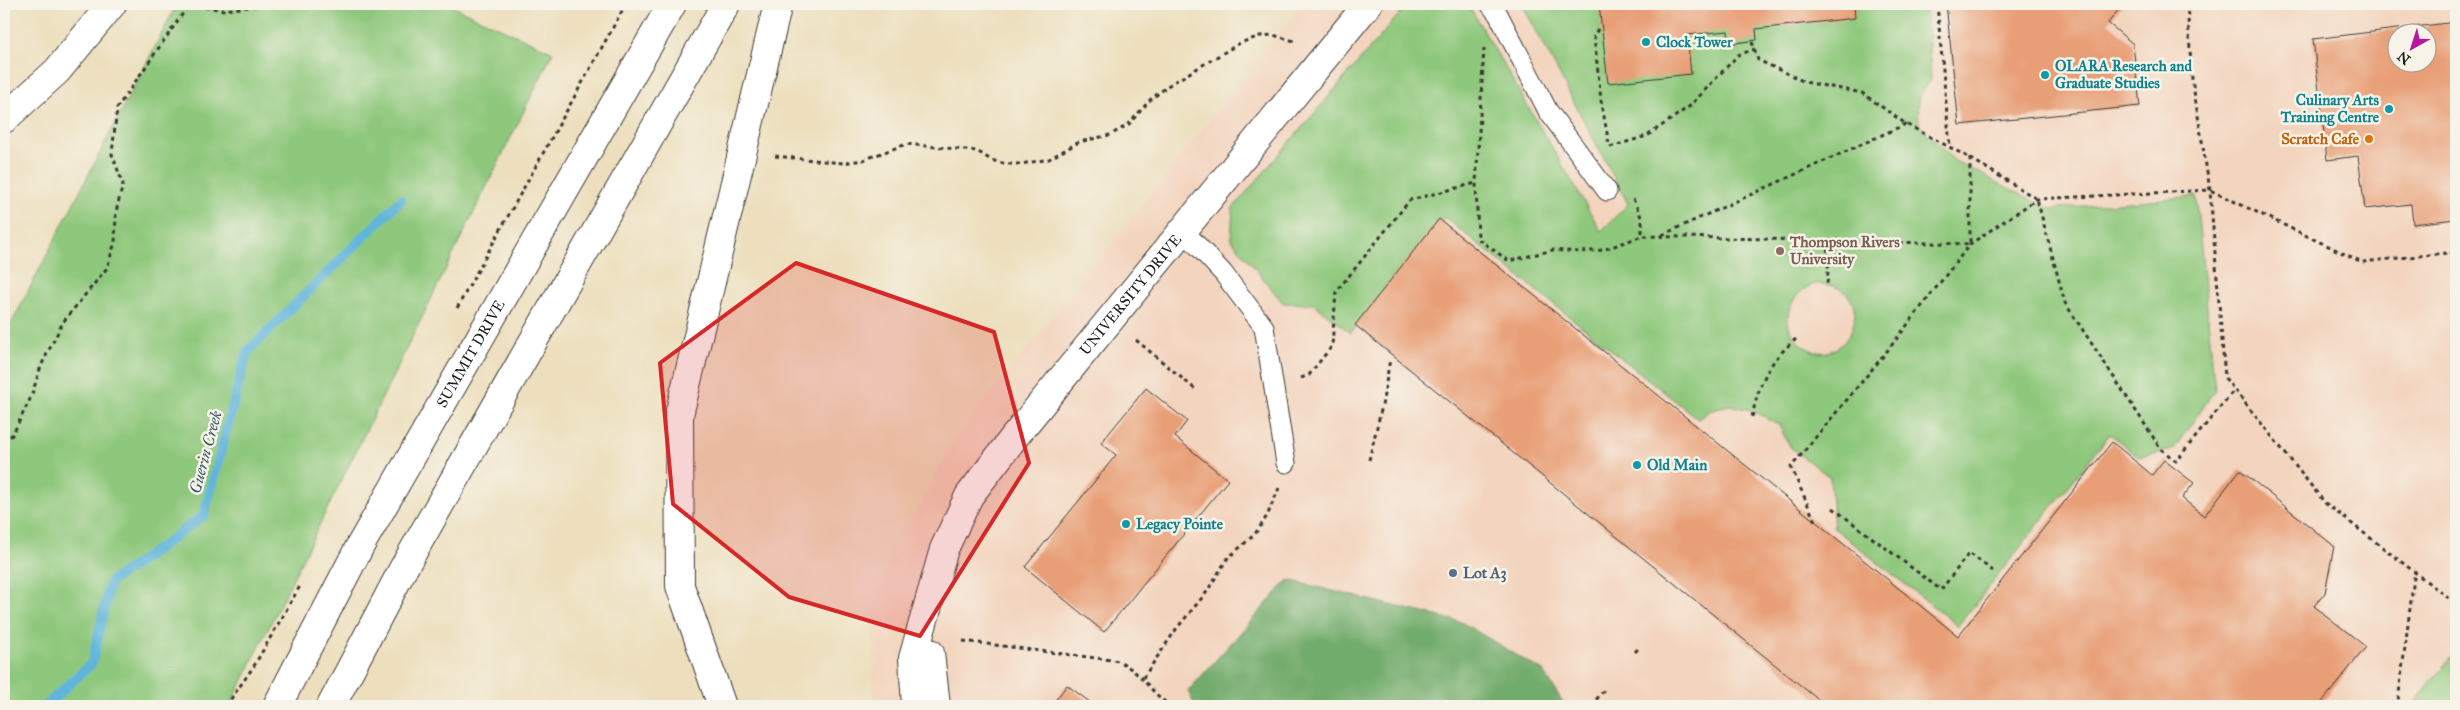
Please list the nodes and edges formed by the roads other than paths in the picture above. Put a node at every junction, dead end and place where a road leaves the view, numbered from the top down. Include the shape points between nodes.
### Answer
1 (112, 4) edge
2 (672, 4) edge
3 (726, 4) edge
4 (778, 4) edge
5 (1368, 4) edge
6 (1490, 4) edge
7 (4, 119) edge
8 (1607, 191) dead end
9 (1183, 230) junction
10 (1286, 464) road end
11 (926, 607) junction
12 (277, 706) edge
13 (331, 706) edge
14 (722, 706) edge
15 (916, 706) edge
16 (936, 706) edge

1 - 7 main road via 57,71
2 - 12 main road, SUMMIT DRIVE via 360,546
3 - 13 main road via 403,569
4 - 14 main road via 679,415 680,586
5 - 9 main road, UNIVERSITY DRIVE
6 - 8 lane via 1548,111
9 - 10 lane via 1223,274 1264,327
9 - 11 main road, UNIVERSITY DRIVE via 969,496 944,549
11 - 15 main road, UNIVERSITY DRIVE via 913,658
11 - 16 main road, UNIVERSITY DRIVE

